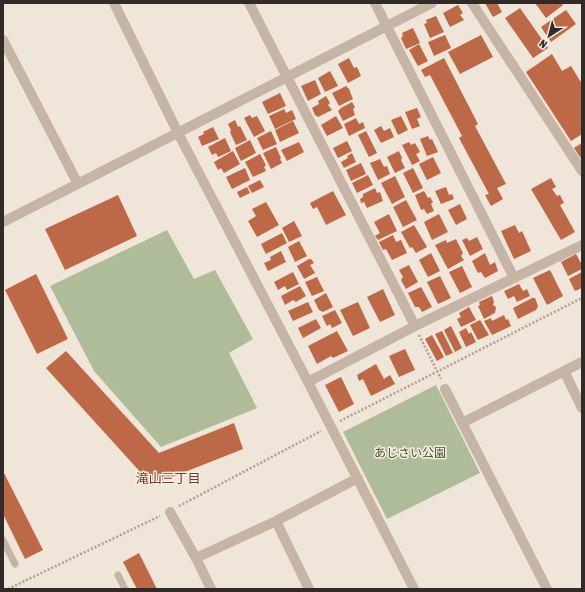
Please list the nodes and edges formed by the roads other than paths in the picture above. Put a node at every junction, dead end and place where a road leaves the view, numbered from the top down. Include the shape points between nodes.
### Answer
1 (114, 3) edge
2 (249, 3) edge
3 (375, 3) edge
4 (432, 3) edge
5 (472, 3) edge
6 (387, 26) junction
7 (3, 40) edge
8 (286, 77) junction
9 (178, 133) junction
10 (582, 171) edge
11 (78, 184) junction
12 (3, 222) edge
13 (582, 244) edge
14 (514, 278) junction
15 (415, 326) junction
16 (582, 362) edge
17 (564, 371) junction
18 (308, 382) junction
19 (445, 389) dead end
20 (582, 408) edge
21 (462, 423) junction
22 (358, 478) junction
23 (170, 512) road end
24 (276, 521) junction
25 (3, 540) edge
26 (196, 558) junction
27 (15, 564) dead end
28 (118, 575) dead end
29 (125, 589) edge
30 (211, 589) edge
31 (309, 589) edge
32 (414, 589) edge
33 (547, 589) edge

1 - 9 street
2 - 8 street
3 - 6 street
4 - 6 street
5 - 10 street
6 - 8 street
6 - 14 street
7 - 11 street
8 - 9 street
8 - 15 street
9 - 11 street
9 - 18 street
11 - 12 street
13 - 14 street
14 - 15 street
15 - 18 street
16 - 17 street
17 - 20 street
17 - 21 street
18 - 22 street
19 - 21 street
21 - 33 street
22 - 24 street
22 - 32 street
23 - 26 street
24 - 26 street
24 - 31 street
25 - 27 lane
26 - 30 street
28 - 29 lane

